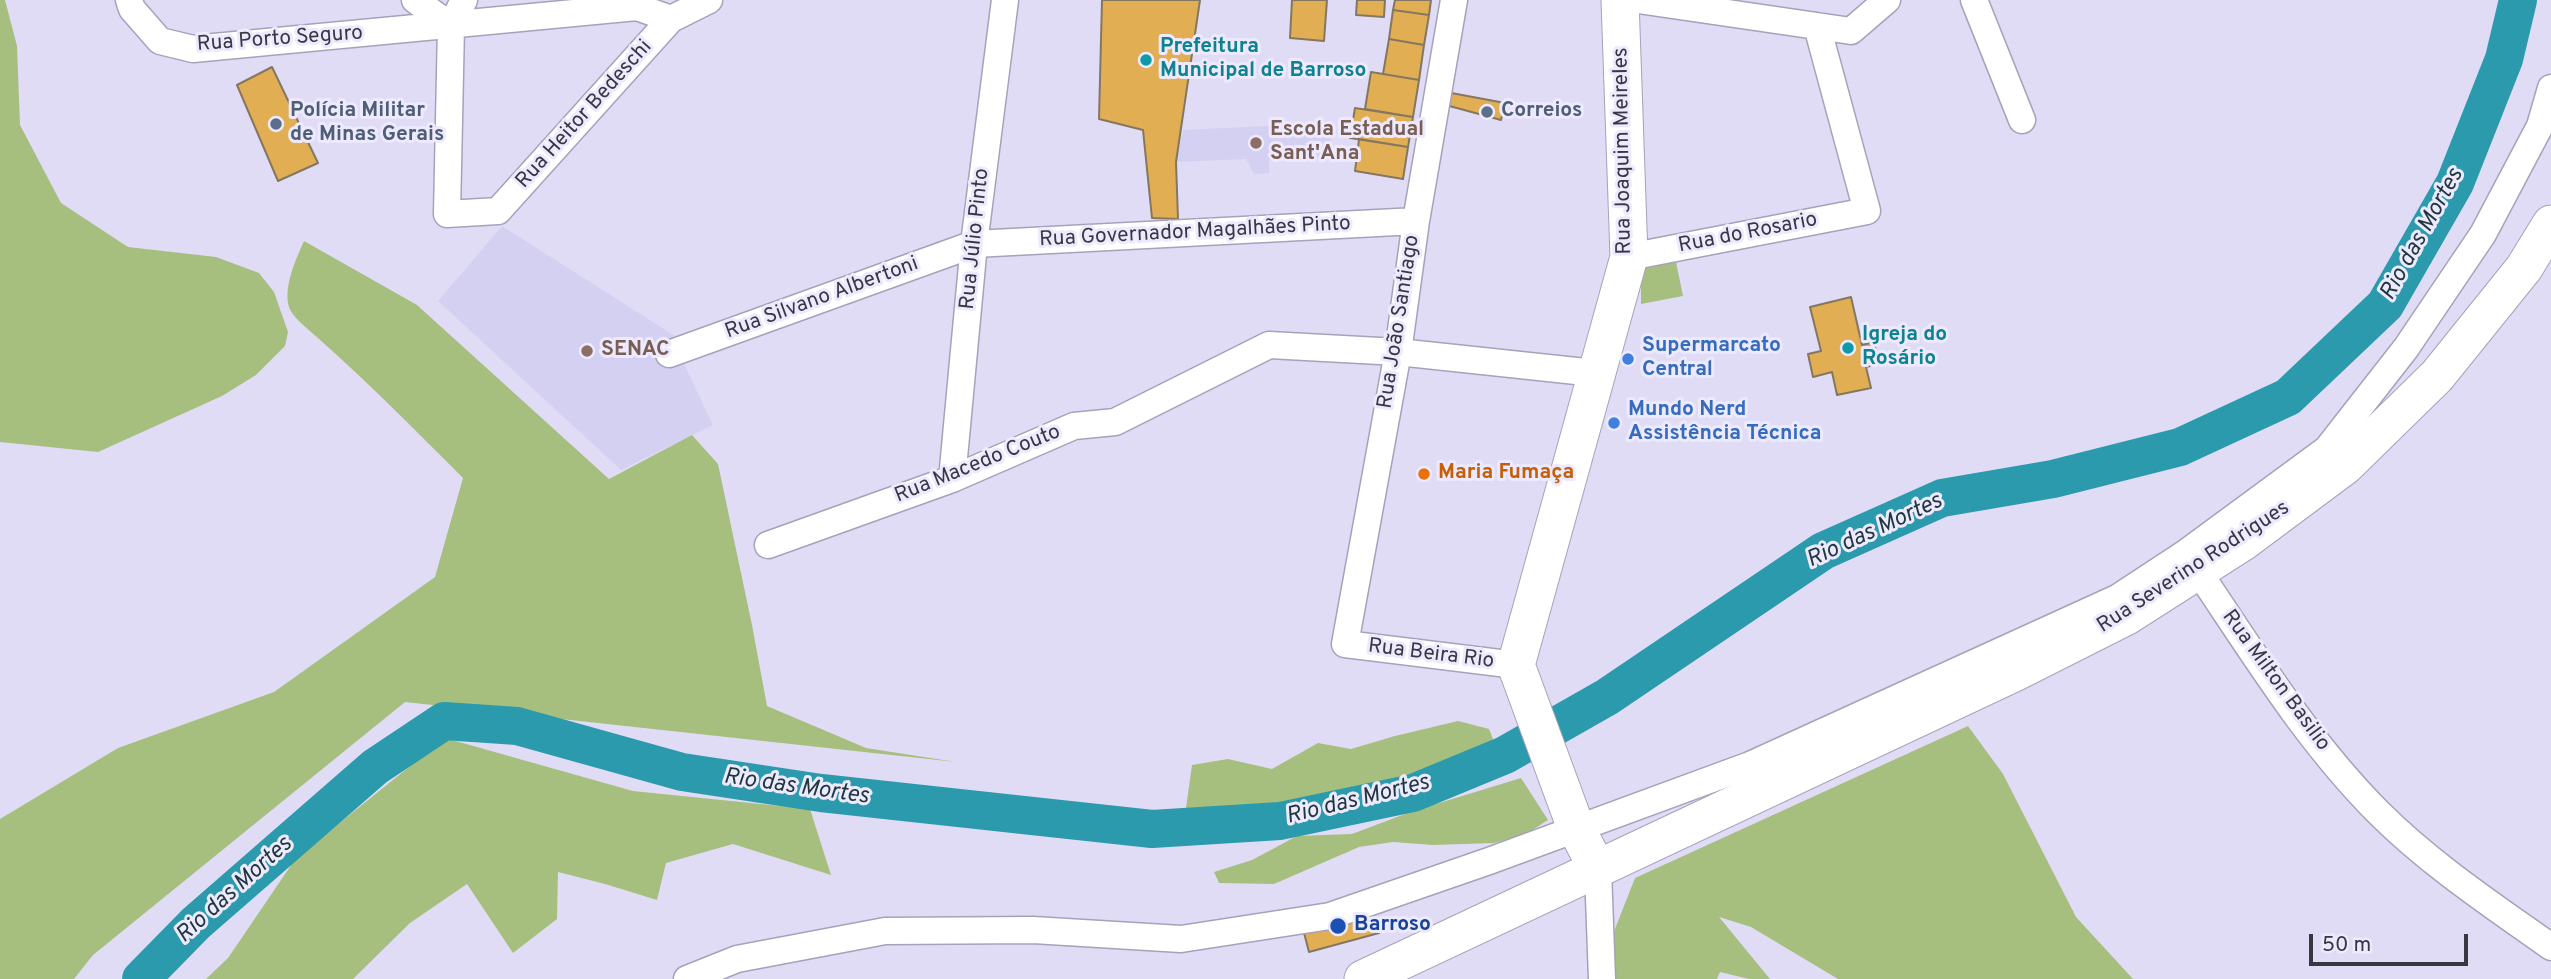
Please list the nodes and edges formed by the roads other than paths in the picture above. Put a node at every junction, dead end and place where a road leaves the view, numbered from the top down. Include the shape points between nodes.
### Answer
1 (128, 0) edge
2 (415, 0) edge
3 (464, 0) edge
4 (709, 0) edge
5 (1005, 0) edge
6 (1454, 0) edge
7 (1620, 0) edge
8 (1639, 0) edge
9 (1887, 0) edge
10 (1974, 0) edge
11 (671, 19) junction
12 (452, 26) junction
13 (1817, 26) junction
14 (2551, 88) edge
15 (2022, 120) dead end
16 (1416, 222) junction
17 (2551, 224) edge
18 (974, 244) junction
19 (1629, 257) junction
20 (1398, 352) junction
21 (669, 354) dead end
22 (1595, 373) junction
23 (952, 479) junction
24 (768, 545) dead end
25 (2197, 571) junction
26 (1345, 645) joint
27 (1517, 665) junction
28 (1576, 828) junction
29 (1598, 870) junction
30 (2551, 947) edge
31 (687, 979) edge
32 (1363, 979) edge
33 (1602, 979) edge

1 - 12 street, Rua Porto Seguro via 160,41 193,49
2 - 12 street
3 - 12 street
4 - 11 street
5 - 18 street, Rua Júlio Pinto
6 - 16 street, Rua João Santiago
7 - 19 street, Rua Joaquim Meireles
8 - 13 street
9 - 13 street via 1851,32
10 - 15 street
11 - 12 street, Rua Porto Seguro via 637,7
11 - 12 street, Rua Heitor Bedeschi via 498,211 447,214
13 - 19 street, Rua do Rosario via 1867,211
14 - 28 street via 2540,126 2483,234 2406,348 2327,449 2117,598 1750,765
16 - 18 street, Rua Governador Magalhães Pinto
16 - 20 street, Rua João Santiago
17 - 25 street, Rua Severino Rodrigues via 2524,268 2437,376 2344,466
18 - 21 street, Rua Silvano Albertoni
18 - 23 street, Rua Júlio Pinto
19 - 22 street, Rua Joaquim Meireles
20 - 22 street, Rua Macedo Couto
20 - 23 street, Rua Macedo Couto via 1269,345 1115,422 1074,426
20 - 26 street, Rua João Santiago
22 - 27 street, Rua Joaquim Meireles
23 - 24 street, Rua Macedo Couto
25 - 29 street, Rua Severino Rodrigues via 2127,616 2016,672
25 - 30 street, Rua Milton Basilio via 2308,733 2380,813 2455,878
26 - 27 street, Rua Beira Rio
27 - 28 street
28 - 29 street
28 - 31 street via 1330,916 1181,939 1033,930 885,931 737,959
29 - 32 street, Rua Severino Rodrigues
29 - 33 street

